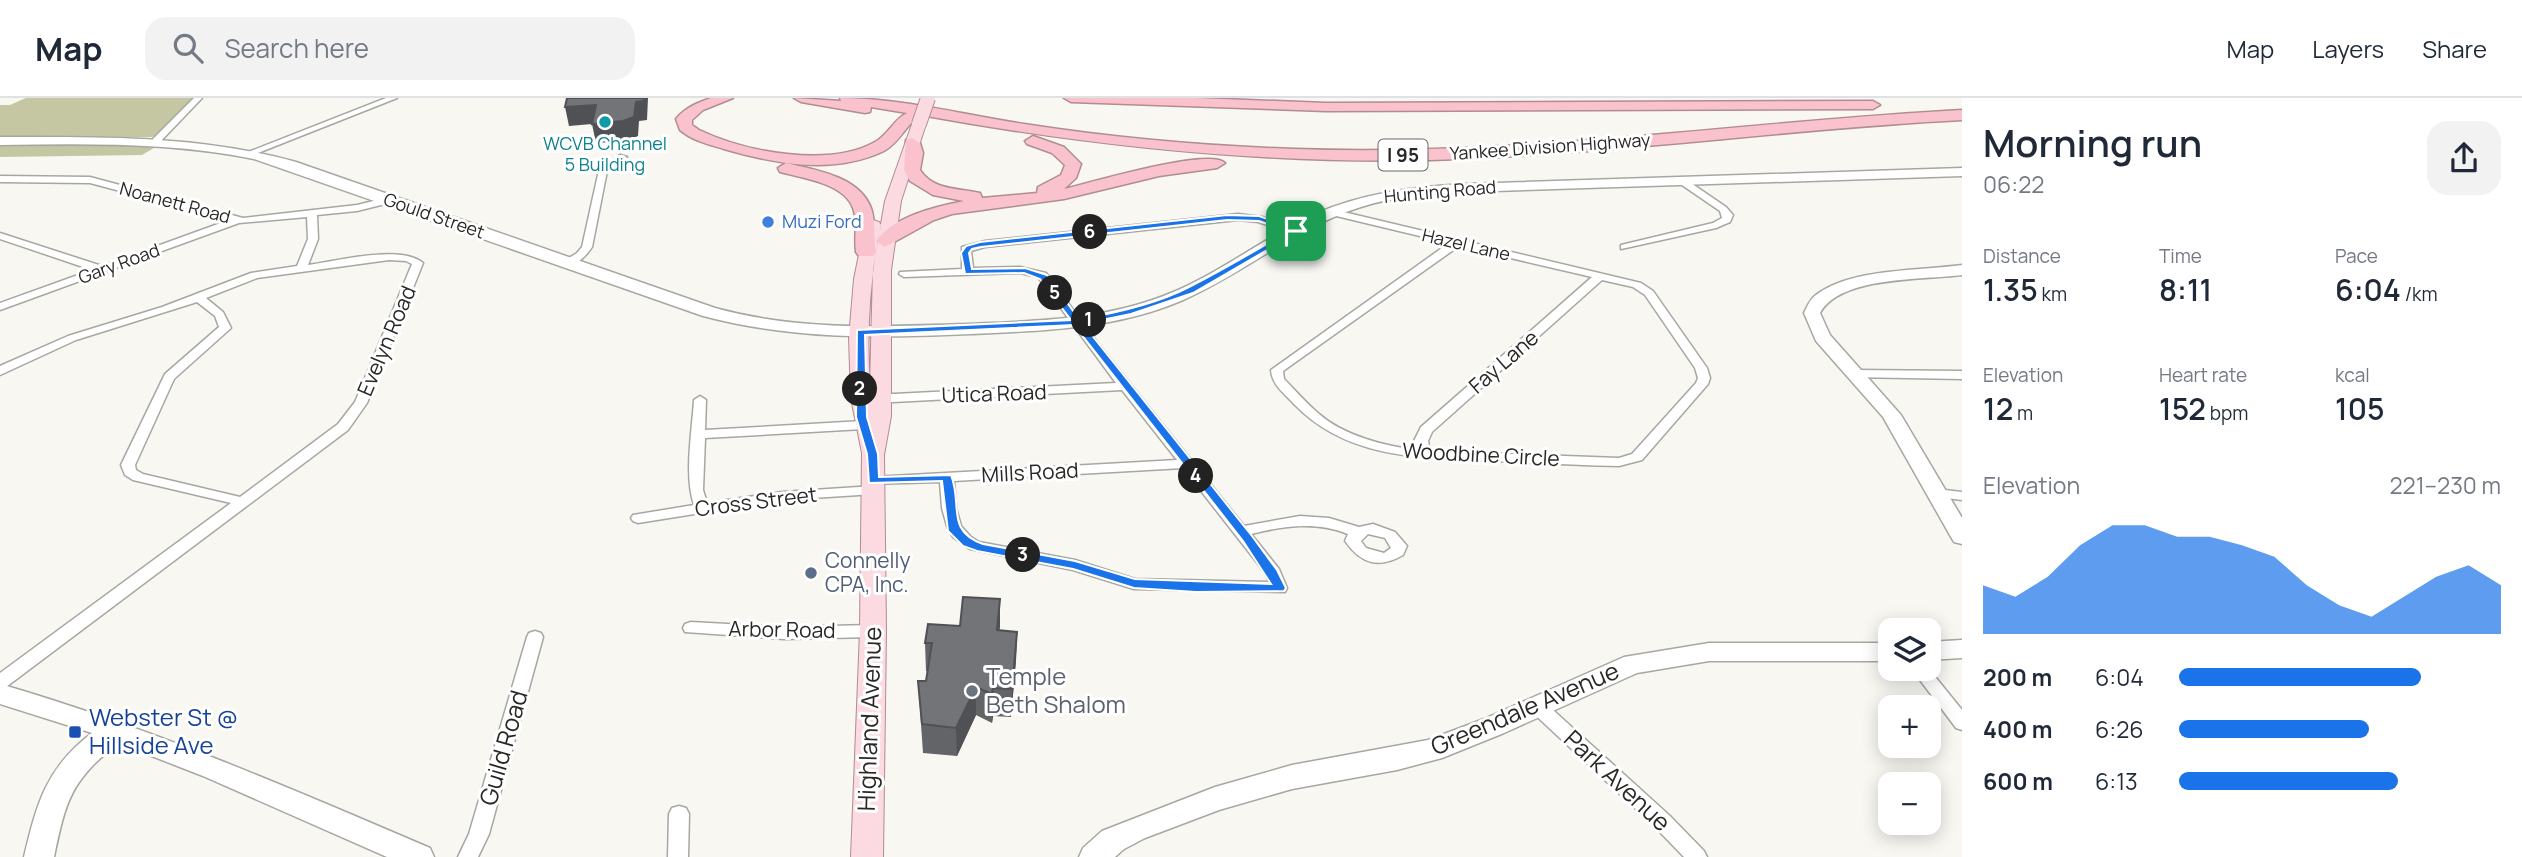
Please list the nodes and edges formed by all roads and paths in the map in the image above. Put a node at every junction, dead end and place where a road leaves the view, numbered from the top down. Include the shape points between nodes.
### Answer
1 (198, 98) edge
2 (393, 98) edge
3 (688, 98) edge
4 (726, 98) edge
5 (801, 98) edge
6 (810, 98) edge
7 (916, 98) edge
8 (928, 98) edge
9 (1071, 98) edge
10 (1168, 98) edge
11 (1268, 98) edge
12 (1604, 98) edge
13 (1871, 98) edge
14 (1354, 101) junction
15 (846, 102) edge
16 (1962, 104) edge
17 (1568, 106) junction
18 (1962, 115) edge
19 (909, 121) junction
20 (943, 123) junction
21 (1962, 127) edge
22 (0, 141) edge
23 (156, 141) junction
24 (912, 143) junction
25 (250, 153) junction
26 (623, 157) dead end
27 (1549, 161) junction
28 (1350, 164) junction
29 (1962, 172) edge
30 (0, 179) edge
31 (1682, 181) junction
32 (390, 200) junction
33 (1331, 212) junction
34 (312, 214) junction
35 (238, 220) junction
36 (1296, 231) junction
37 (0, 236) edge
38 (885, 241) junction
39 (1456, 243) junction
40 (1625, 247) dead end
41 (866, 252) junction
42 (568, 263) junction
43 (302, 267) junction
44 (103, 270) junction
45 (1962, 270) edge
46 (968, 272) junction
47 (904, 274) dead end
48 (1601, 275) junction
49 (197, 297) junction
50 (0, 307) edge
51 (1077, 322) junction
52 (871, 332) junction
53 (0, 371) edge
54 (1856, 374) junction
55 (1962, 375) edge
56 (1127, 386) junction
57 (870, 399) junction
58 (700, 400) dead end
59 (863, 425) junction
60 (698, 434) junction
61 (873, 454) junction
62 (1424, 454) junction
63 (1187, 464) junction
64 (947, 477) junction
65 (873, 486) junction
66 (1936, 493) junction
67 (1962, 496) edge
68 (244, 502) junction
69 (702, 508) junction
70 (638, 518) dead end
71 (1241, 531) junction
72 (1358, 532) dead end
73 (1962, 537) edge
74 (691, 628) dead end
75 (873, 631) junction
76 (535, 637) dead end
77 (1962, 649) edge
78 (1941, 650) edge
79 (1878, 652) edge
80 (1929, 681) edge
81 (0, 682) edge
82 (0, 694) edge
83 (1537, 706) junction
84 (1962, 723) edge
85 (115, 730) junction
86 (679, 814) dead end
87 (39, 857) edge
88 (419, 857) edge
89 (468, 857) edge
90 (678, 857) edge
91 (867, 857) edge
92 (1094, 857) edge
93 (1697, 857) edge

1 - 23 street
2 - 25 street
3 - 41 highway via 674,122 684,135 828,181 854,197 863,211
4 - 19 highway via 690,112 685,127 705,138 783,159 827,159 867,152 890,140
5 - 15 highway
6 - 15 highway
7 - 19 main road, Highland Avenue
8 - 19 main road, Highland Avenue, bridge
9 - 17 highway, Yankee Division Highway via 1298,107
10 - 14 highway
11 - 14 highway
12 - 14 highway
13 - 17 highway
15 - 18 highway, Yankee Division Highway / I 95 via 1097,139 1350,155 1531,150
15 - 20 highway
16 - 17 highway, Yankee Division Highway
18 - 27 highway
19 - 24 main road, Highland Avenue
19 - 41 main road, Highland Avenue via 883,188
20 - 24 highway via 1054,148 1070,159 1072,172 1059,185 1034,193 998,198 958,195 932,188 914,176
20 - 28 highway via 1142,150
21 - 27 highway
22 - 23 main road, Gould Street
23 - 25 main road, Gould Street
24 - 38 main road, Highland Avenue
25 - 32 main road, Gould Street
26 - 42 street via 603,170 587,247
27 - 28 highway
28 - 38 highway via 1175,166 1060,195 941,210 911,221
29 - 31 main road, Hunting Road
30 - 35 street, Noanett Road via 90,180
31 - 33 main road, Hunting Road via 1432,190 1376,198
31 - 40 street via 1725,211 1727,220
32 - 34 street, Noanett Road
32 - 42 main road, Gould Street
33 - 36 main road, Hunting Road
33 - 39 street, Hazel Lane
34 - 35 street, Noanett Road
34 - 43 street via 313,239
35 - 44 street, Gary Road
36 - 46 street via 1238,216 980,244 965,251
36 - 51 main road, Hunting Road via 1174,298
37 - 44 street
38 - 52 main road, Highland Avenue
39 - 48 street, Hazel Lane
39 - 62 street, Woodbine Circle via 1276,372 1305,409 1332,429 1376,446
41 - 52 main road, Highland Avenue via 862,276
42 - 52 main road, Gould Street via 743,322 802,332
43 - 49 street, Evelyn Road via 261,273
43 - 68 street, Evelyn Road via 394,257 411,258 419,264 354,415
44 - 50 street, Gary Road
45 - 54 main road via 1863,282 1821,297 1813,310 1817,329
46 - 47 street
46 - 51 street via 1040,274
48 - 62 street, Fay Lane via 1426,430 1421,442
48 - 62 street, Woodbine Circle via 1646,291 1704,375 1702,384 1640,454 1619,463
49 - 53 street, Evelyn Road via 72,338
49 - 68 street via 223,320 225,328 169,376 128,465 138,477
51 - 52 main road, Hunting Road
51 - 56 street
52 - 57 main road, Highland Avenue
54 - 55 street
54 - 66 main road via 1891,415
56 - 57 street, Utica Road
56 - 63 street
57 - 59 main road, Highland Avenue
57 - 61 main road, Highland Avenue via 880,416
58 - 60 street
59 - 60 street
59 - 61 main road, Highland Avenue
60 - 69 street via 696,490
61 - 65 main road, Highland Avenue
63 - 64 street, Mills Road
63 - 71 street
64 - 65 street, Mills Road
64 - 71 street via 954,531 962,540 1134,583 1279,588
65 - 69 street, Cross Street
65 - 75 main road, Highland Avenue
66 - 67 street
66 - 73 main road
68 - 81 street, Evelyn Road
69 - 70 street, Cross Street
71 - 72 street via 1303,519
74 - 75 street, Arbor Road
75 - 91 main road, Highland Avenue
76 - 89 street, Guild Road via 479,834
77 - 78 main road
79 - 83 main road, Greendale Avenue via 1709,652 1633,664
80 - 84 street
82 - 85 main road
83 - 92 main road, Greendale Avenue via 1432,750 1292,777 1216,799 1135,829
83 - 93 street, Park Avenue
85 - 87 main road via 81,757 61,781
85 - 88 main road
86 - 90 street

